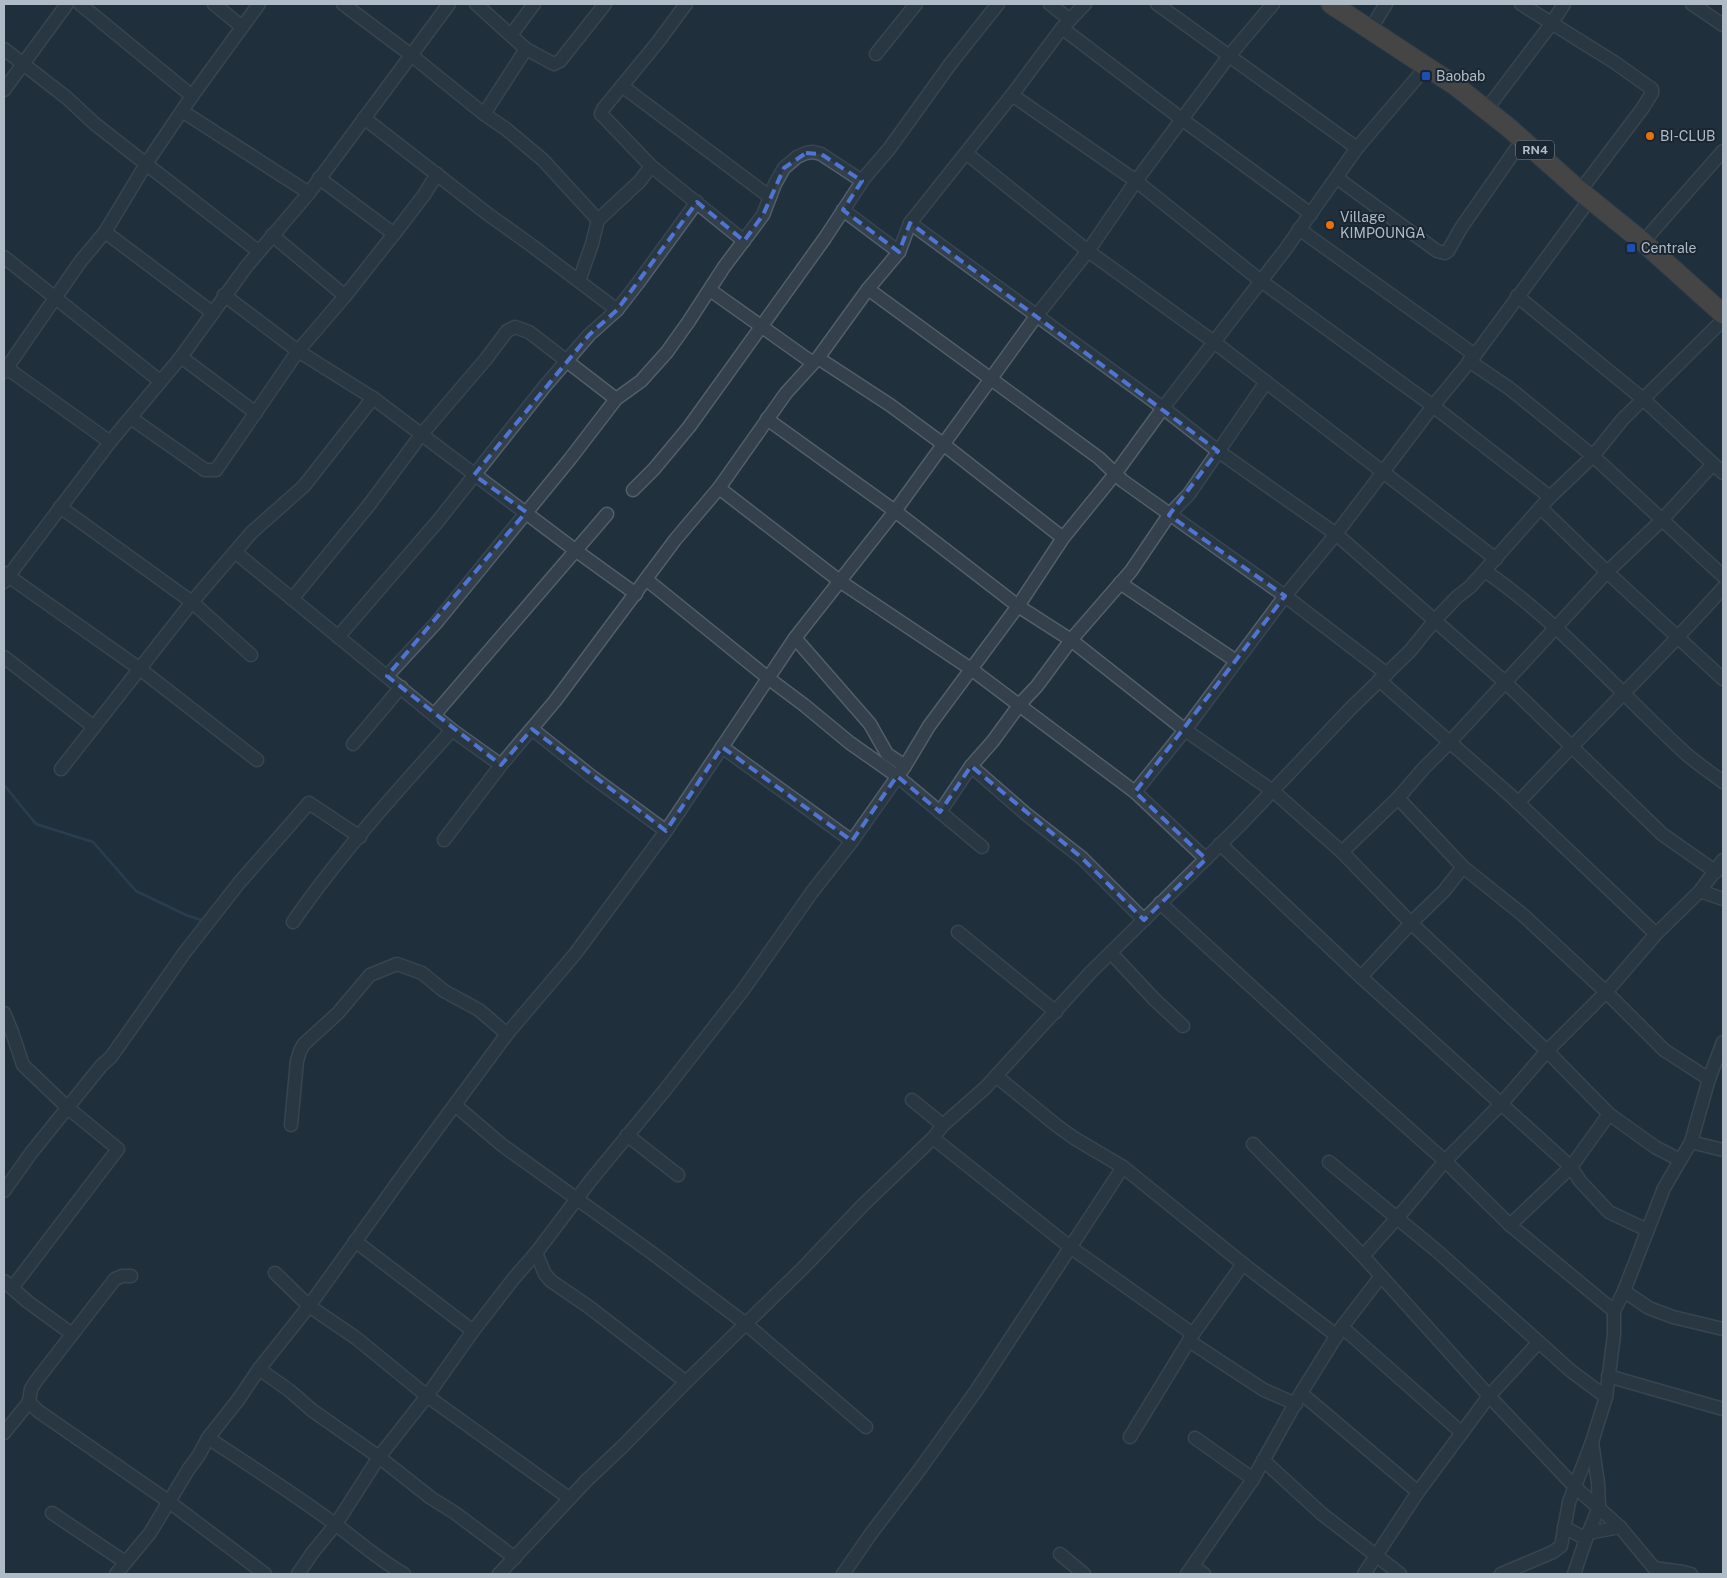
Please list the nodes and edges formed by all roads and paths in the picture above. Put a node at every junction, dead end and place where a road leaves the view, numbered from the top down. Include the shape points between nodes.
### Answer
1 (67, 4) edge
2 (80, 4) edge
3 (214, 4) edge
4 (259, 4) edge
5 (343, 4) edge
6 (449, 4) edge
7 (476, 4) edge
8 (534, 4) edge
9 (605, 4) edge
10 (686, 4) edge
11 (916, 4) edge
12 (998, 4) edge
13 (1050, 4) edge
14 (1085, 4) edge
15 (1157, 4) edge
16 (1273, 4) edge
17 (1331, 4) edge
18 (1386, 4) edge
19 (1521, 4) edge
20 (1564, 4) edge
21 (1693, 4) edge
22 (1552, 23) junction
23 (1066, 24) junction
24 (1723, 24) edge
25 (242, 26) junction
26 (1370, 30) junction
27 (511, 35) junction
28 (4, 49) edge
29 (526, 49) junction
30 (876, 54) dead end
31 (410, 55) junction
32 (1229, 56) junction
33 (22, 64) junction
34 (1426, 67) junction
35 (622, 86) junction
36 (4, 90) edge
37 (1012, 95) junction
38 (192, 96) junction
39 (1486, 110) junction
40 (182, 111) junction
41 (484, 114) junction
42 (364, 118) junction
43 (1183, 120) junction
44 (1523, 139) junction
45 (1357, 148) junction
46 (1723, 151) edge
47 (966, 153) junction
48 (146, 164) junction
49 (651, 166) junction
50 (437, 174) junction
51 (319, 178) junction
52 (1337, 178) junction
53 (862, 181) junction
54 (1136, 181) junction
55 (309, 193) junction
56 (1585, 195) junction
57 (770, 197) junction
58 (697, 202) junction
59 (843, 210) junction
60 (1311, 214) junction
61 (598, 220) junction
62 (910, 223) junction
63 (1299, 229) junction
64 (105, 232) junction
65 (394, 234) junction
66 (272, 235) junction
67 (744, 241) junction
68 (1643, 242) junction
69 (258, 251) junction
70 (1088, 251) junction
71 (899, 252) junction
72 (4, 257) edge
73 (579, 281) junction
74 (1261, 281) junction
75 (868, 289) junction
76 (710, 290) junction
77 (55, 296) junction
78 (224, 296) junction
79 (345, 296) junction
80 (1518, 296) junction
81 (617, 310) junction
82 (213, 313) junction
83 (1723, 314) edge
84 (1037, 315) junction
85 (1723, 320) edge
86 (761, 327) junction
87 (1214, 342) junction
88 (298, 352) junction
89 (181, 357) junction
90 (1472, 358) junction
91 (567, 360) junction
92 (816, 361) junction
93 (5, 369) edge
94 (990, 379) junction
95 (160, 381) junction
96 (1266, 382) junction
97 (372, 398) junction
98 (616, 399) junction
99 (1644, 399) junction
100 (1433, 406) junction
101 (1163, 408) junction
102 (256, 413) junction
103 (131, 418) junction
104 (767, 419) junction
105 (421, 435) junction
106 (110, 442) junction
107 (943, 444) junction
108 (1218, 450) junction
109 (1593, 456) junction
110 (1713, 464) junction
111 (1383, 471) junction
112 (1723, 473) edge
113 (474, 474) junction
114 (1115, 474) junction
115 (719, 488) junction
116 (633, 490) dead end
117 (1550, 497) junction
118 (60, 508) junction
119 (1540, 508) junction
120 (895, 511) junction
121 (526, 512) junction
122 (607, 514) dead end
123 (1169, 515) junction
124 (1662, 520) junction
125 (1336, 534) junction
126 (1063, 538) junction
127 (575, 550) junction
128 (234, 552) junction
129 (1496, 559) junction
130 (1485, 571) junction
131 (1607, 572) junction
132 (1723, 576) edge
133 (5, 577) edge
134 (647, 580) junction
135 (841, 582) junction
136 (1120, 583) junction
137 (1723, 588) edge
138 (636, 594) junction
139 (1285, 596) junction
140 (292, 599) junction
141 (192, 602) junction
142 (1018, 606) junction
143 (1435, 620) junction
144 (1556, 629) junction
145 (338, 637) junction
146 (795, 638) junction
147 (1678, 638) junction
148 (1071, 640) junction
149 (251, 655) dead end
150 (4, 657) edge
151 (1236, 661) junction
152 (140, 669) junction
153 (971, 669) junction
154 (387, 676) junction
155 (1383, 677) junction
156 (768, 678) junction
157 (1723, 678) edge
158 (1505, 682) junction
159 (401, 687) junction
160 (1624, 692) junction
161 (1020, 704) junction
162 (435, 714) junction
163 (94, 727) junction
164 (532, 729) junction
165 (452, 730) junction
166 (1186, 730) junction
167 (1449, 743) junction
168 (353, 744) dead end
169 (1571, 746) junction
170 (722, 747) junction
171 (257, 760) dead end
172 (500, 765) junction
173 (971, 766) junction
174 (61, 769) dead end
175 (901, 771) junction
176 (1723, 782) edge
177 (1273, 791) junction
178 (1135, 792) junction
179 (1398, 798) junction
180 (1518, 803) junction
181 (940, 812) junction
182 (666, 831) junction
183 (360, 837) junction
184 (444, 840) dead end
185 (852, 840) junction
186 (1220, 844) junction
187 (982, 847) dead end
188 (1342, 852) junction
189 (1206, 859) junction
190 (1723, 860) edge
191 (1463, 867) junction
192 (1716, 872) junction
193 (1700, 892) junction
194 (1723, 899) edge
195 (1160, 903) junction
196 (1144, 920) junction
197 (293, 922) dead end
198 (1411, 923) junction
199 (958, 932) dead end
200 (1656, 934) junction
201 (1112, 953) junction
202 (1362, 977) junction
203 (1606, 992) junction
204 (1056, 1012) junction
205 (4, 1013) edge
206 (1183, 1026) dead end
207 (507, 1034) junction
208 (1723, 1042) edge
209 (1547, 1051) junction
210 (1719, 1060) edge
211 (996, 1076) junction
212 (1709, 1079) junction
213 (912, 1100) dead end
214 (1502, 1103) junction
215 (454, 1104) junction
216 (68, 1108) junction
217 (1609, 1114) junction
218 (292, 1124) dead end
219 (943, 1125) junction
220 (627, 1135) junction
221 (933, 1138) junction
222 (1691, 1142) junction
223 (1253, 1144) dead end
224 (1723, 1150) edge
225 (1680, 1160) junction
226 (1445, 1161) junction
227 (1329, 1162) dead end
228 (1123, 1167) junction
229 (1571, 1167) junction
230 (678, 1176) dead end
231 (4, 1191) edge
232 (577, 1198) junction
233 (1398, 1218) junction
234 (1510, 1225) junction
235 (1647, 1230) junction
236 (355, 1241) junction
237 (1070, 1247) junction
238 (536, 1253) junction
239 (1363, 1256) junction
240 (1243, 1264) junction
241 (276, 1272) dead end
242 (131, 1276) dead end
243 (1381, 1276) junction
244 (8, 1285) edge
245 (1624, 1291) junction
246 (309, 1306) junction
247 (1614, 1311) junction
248 (746, 1324) junction
249 (1723, 1329) edge
250 (473, 1330) junction
251 (1339, 1332) junction
252 (72, 1334) junction
253 (1191, 1338) junction
254 (1538, 1343) junction
255 (259, 1369) junction
256 (1608, 1376) junction
257 (686, 1382) junction
258 (427, 1396) junction
259 (1489, 1396) junction
260 (1606, 1397) junction
261 (1299, 1399) junction
262 (29, 1402) junction
263 (1723, 1409) edge
264 (866, 1427) dead end
265 (4, 1433) edge
266 (1462, 1433) junction
267 (208, 1438) junction
268 (1130, 1438) dead end
269 (1194, 1438) dead end
270 (1592, 1442) junction
271 (379, 1458) junction
272 (1263, 1460) junction
273 (1252, 1479) junction
274 (1575, 1487) junction
275 (1418, 1492) junction
276 (569, 1498) junction
277 (168, 1501) junction
278 (1599, 1507) junction
279 (52, 1513) dead end
280 (336, 1524) junction
281 (1564, 1527) junction
282 (1620, 1527) junction
283 (1587, 1536) junction
284 (1060, 1554) dead end
285 (1377, 1556) junction
286 (515, 1558) junction
287 (122, 1570) edge
288 (1190, 1570) edge
289 (1656, 1571) edge
290 (265, 1574) edge
291 (298, 1574) edge
292 (404, 1574) edge
293 (499, 1574) edge
294 (843, 1574) edge
295 (1084, 1574) edge
296 (1204, 1574) edge
297 (1364, 1574) edge
298 (1400, 1574) edge
299 (1501, 1574) edge
300 (1574, 1574) edge
301 (1691, 1574) edge

1 - 33 street
2 - 38 street
3 - 25 street
4 - 25 street
5 - 31 street
6 - 31 street
7 - 27 street
8 - 27 street
9 - 29 street via 557,63 548,62
10 - 35 street
11 - 30 street
12 - 53 street
13 - 23 street
14 - 23 street
15 - 32 street
16 - 32 street
17 - 26 highway, RN4
18 - 26 street
19 - 22 street
20 - 22 street
21 - 24 street
22 - 39 street
22 - 56 street via 1652,90
23 - 37 street
23 - 43 street
25 - 38 street
26 - 34 highway, RN4
27 - 29 street
28 - 33 street
29 - 41 street
31 - 41 street
31 - 42 street
32 - 43 street
32 - 45 street
33 - 36 street
33 - 48 street
34 - 39 highway, RN4
34 - 45 street
35 - 49 street via 601,114
35 - 57 street
37 - 47 street
37 - 54 street
38 - 40 street
39 - 44 highway, RN4
40 - 48 street
40 - 55 street
41 - 61 street via 543,160
42 - 50 street
42 - 51 street
43 - 54 street
43 - 60 street
44 - 52 street via 1445,253
44 - 56 highway, RN4
45 - 52 street
46 - 68 street
47 - 62 street
47 - 70 street
48 - 64 street
48 - 69 street
49 - 58 street
49 - 61 street via 640,181
50 - 65 street
50 - 73 street
51 - 55 street
51 - 65 street
52 - 60 street
53 - 57 street via 821,154 806,153 784,168
53 - 59 street
54 - 70 street
54 - 74 street
55 - 66 street
56 - 68 highway, RN4
56 - 80 street
57 - 67 street via 763,215
58 - 67 street
58 - 81 street
59 - 71 street
59 - 86 street
60 - 63 street
61 - 73 street
62 - 71 street
62 - 84 street
63 - 74 street
63 - 90 street
64 - 77 street
64 - 82 street
65 - 79 street
66 - 69 street
66 - 79 street
67 - 76 street
68 - 83 highway, RN4
69 - 78 street
70 - 84 street
70 - 87 street
71 - 75 street
72 - 77 street
73 - 81 street
74 - 87 street
74 - 100 street
75 - 92 street
75 - 94 street
76 - 86 street
76 - 98 street via 667,352 641,381
77 - 93 street
77 - 95 street
78 - 82 street
78 - 88 street
79 - 88 street
80 - 90 street
80 - 99 street
81 - 91 street
82 - 89 street
84 - 94 street
84 - 101 street
85 - 99 street
86 - 92 street
86 - 116 street via 689,427
87 - 96 street
87 - 101 street
88 - 97 street
88 - 102 street
89 - 95 street
89 - 102 street
90 - 100 street
90 - 109 street
91 - 98 street
91 - 105 street via 529,332 515,327 507,331
91 - 113 street
92 - 104 street
92 - 107 street via 890,405
93 - 106 street
94 - 107 street
94 - 114 street via 1099,458
95 - 103 street
96 - 108 street
96 - 111 street
97 - 105 street
97 - 128 street via 304,486
98 - 121 street
99 - 109 street
99 - 110 street
100 - 111 street
100 - 117 street
101 - 108 street
101 - 114 street
102 - 103 street via 219,467 210,471
103 - 106 street
104 - 115 street
104 - 120 street
105 - 113 street
105 - 140 street
106 - 118 street
107 - 120 street
107 - 126 street
108 - 123 street via 1189,494
108 - 125 street
109 - 117 street
109 - 124 street
110 - 112 street
110 - 124 street
111 - 125 street
111 - 129 street
113 - 121 street
113 - 145 street
114 - 123 street
114 - 126 street
115 - 134 street via 675,540
115 - 135 street
117 - 119 street
118 - 133 street
118 - 141 street
119 - 129 street
119 - 131 street
120 - 135 street
120 - 142 street
121 - 127 street
121 - 154 street via 436,623
122 - 127 street
123 - 136 street
123 - 139 street
124 - 131 street
124 - 132 street
125 - 139 street
125 - 143 street
126 - 142 street
127 - 138 street
127 - 162 street
128 - 140 street
128 - 141 street
129 - 130 street
130 - 143 street
130 - 144 street via 1511,589
131 - 144 street
131 - 147 street
133 - 152 street
134 - 138 street
134 - 156 street
135 - 146 street
135 - 153 street
136 - 148 street
136 - 151 street
137 - 147 street
138 - 164 street
139 - 151 street
139 - 155 street
140 - 145 street
141 - 149 street
141 - 152 street
142 - 148 street
142 - 153 street
143 - 155 street
143 - 158 street
144 - 158 street
144 - 160 street
145 - 154 street
146 - 156 street
146 - 175 street via 870,724
147 - 157 street
147 - 160 street
148 - 161 street
148 - 166 street
150 - 163 street
151 - 166 street
152 - 163 street
152 - 171 street
153 - 161 street
153 - 175 street
154 - 159 street
155 - 167 street
155 - 177 street
156 - 170 street
156 - 175 street via 850,744
158 - 167 street
158 - 169 street
159 - 162 street
159 - 168 street
160 - 169 street
160 - 176 street via 1685,753
161 - 173 street
161 - 178 street
162 - 165 street
163 - 174 street
164 - 172 street
164 - 182 street
165 - 172 street
165 - 183 street
166 - 177 street
166 - 178 street
167 - 179 street
167 - 180 street
169 - 180 street
169 - 192 street via 1662,834
170 - 182 street
170 - 185 street
172 - 184 street
173 - 181 street
173 - 196 street via 1082,858
175 - 181 street via 917,794
175 - 185 street
177 - 186 street
177 - 188 street
178 - 189 street
179 - 188 street
179 - 191 street
180 - 200 street
181 - 187 street
182 - 207 street via 575,954
183 - 197 street
183 - 216 street via 309,803 185,952 111,1057
185 - 220 street via 714,1030
186 - 189 street
186 - 202 street
188 - 198 street
189 - 195 street
190 - 192 street
191 - 198 street
191 - 203 street via 1523,915
192 - 193 street
193 - 194 street
193 - 200 street
195 - 196 street
195 - 226 street
196 - 201 street
198 - 202 street
198 - 209 street
199 - 204 street
200 - 203 street
201 - 204 street
201 - 206 street
202 - 214 street
203 - 209 street
203 - 212 street via 1664,1050
204 - 211 street
205 - 216 street via 23,1065
207 - 215 street
207 - 218 street via 479,1010 444,991 422,973 396,964 370,975 338,1014 304,1044 297,1061
208 - 210 street
209 - 214 street
209 - 217 street
210 - 212 street
211 - 219 street
211 - 228 street via 1056,1125
212 - 222 street
213 - 219 street
214 - 226 street
214 - 229 street
215 - 232 street via 502,1145
215 - 236 street
216 - 231 street
216 - 244 street via 118,1150
217 - 225 street via 1655,1147
217 - 229 street
219 - 221 street
220 - 230 street
220 - 232 street
221 - 237 street
221 - 248 street
222 - 224 street
222 - 225 street
223 - 239 street
225 - 235 street via 1664,1188
226 - 233 street
226 - 234 street
227 - 233 street
228 - 237 street
228 - 240 street
229 - 234 street
229 - 235 street via 1609,1212
232 - 238 street
232 - 248 street
233 - 239 street
233 - 254 street
234 - 247 street
235 - 245 street
236 - 246 street
236 - 250 street
237 - 253 street
237 - 294 street via 976,1391
238 - 250 street
238 - 257 street via 545,1274 552,1281
239 - 243 street
240 - 251 street
240 - 253 street
241 - 246 street
242 - 252 street via 115,1279
243 - 251 street
243 - 259 street
244 - 252 street
245 - 247 street
245 - 249 street via 1649,1308
246 - 255 street
246 - 258 street via 356,1338
247 - 256 street
248 - 257 street
248 - 264 street
250 - 258 street
251 - 261 street
251 - 266 street
252 - 262 street via 31,1389
253 - 261 street via 1264,1390
253 - 268 street
254 - 259 street
254 - 260 street
255 - 267 street
255 - 271 street
256 - 260 street
256 - 263 street
257 - 276 street
258 - 271 street
258 - 276 street
259 - 266 street
259 - 274 street
260 - 270 street
261 - 272 street
261 - 275 street
262 - 265 street
262 - 277 street
266 - 275 street
267 - 277 street
267 - 280 street
269 - 273 street
270 - 274 street
270 - 278 street
271 - 280 street
271 - 286 street
272 - 273 street
272 - 285 street via 1322,1514
273 - 288 street
274 - 278 street
274 - 281 street
275 - 285 street
276 - 286 street
277 - 287 street via 150,1533
277 - 290 street
278 - 282 street
278 - 283 street
279 - 287 street
280 - 291 street
280 - 292 street
281 - 283 street
281 - 299 street via 1559,1549
282 - 283 street
282 - 289 street
283 - 300 street
284 - 295 street
285 - 297 street
285 - 298 street
286 - 293 street
288 - 296 street
289 - 301 street

